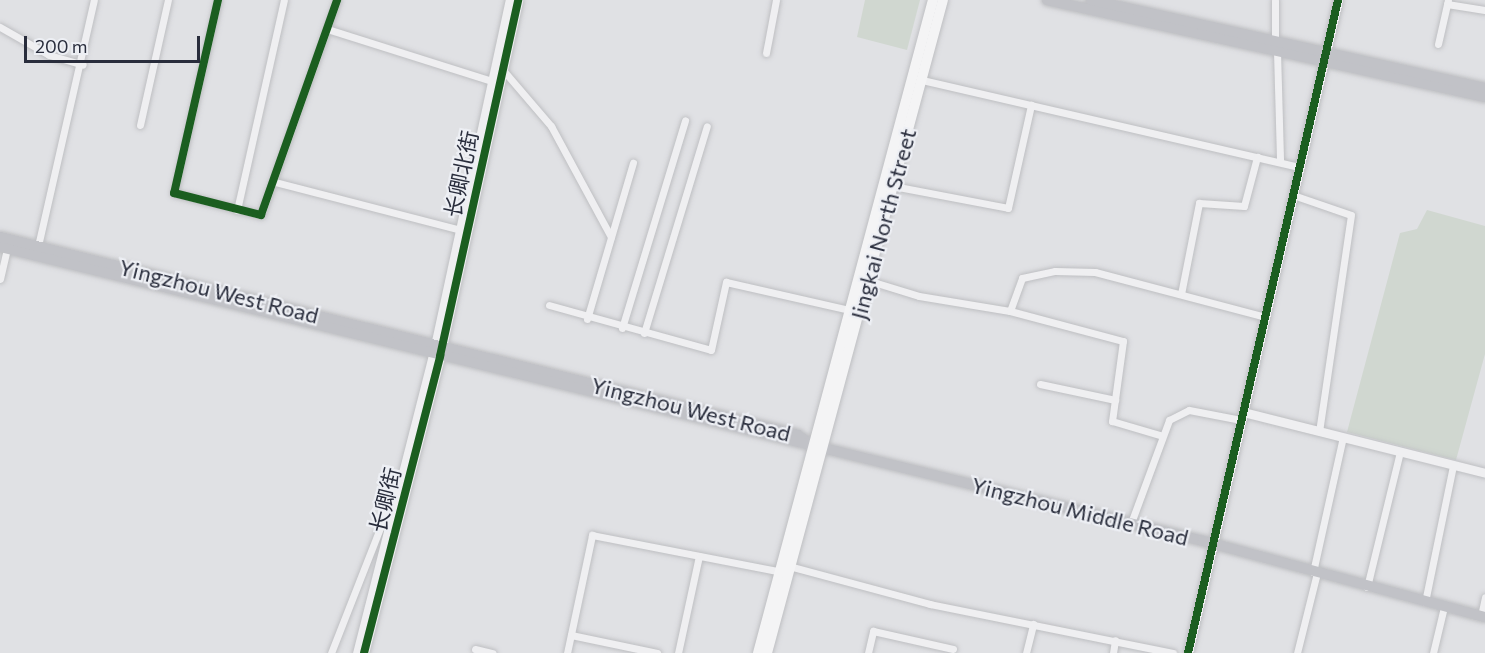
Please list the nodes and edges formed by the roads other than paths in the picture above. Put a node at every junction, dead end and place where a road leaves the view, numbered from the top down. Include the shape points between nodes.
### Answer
1 (94, 0) edge
2 (168, 0) edge
3 (218, 0) edge
4 (284, 0) edge
5 (337, 0) edge
6 (510, 0) edge
7 (518, 0) edge
8 (776, 0) edge
9 (933, 0) edge
10 (943, 0) edge
11 (1047, 0) edge
12 (1091, 0) edge
13 (1275, 0) edge
14 (1338, 0) edge
15 (1448, 2) edge
16 (1485, 10) edge
17 (0, 27) edge
18 (327, 29) junction
19 (1438, 44) dead end
20 (1276, 46) junction
21 (766, 52) dead end
22 (1325, 57) junction
23 (83, 65) junction
24 (503, 70) junction
25 (922, 80) junction
26 (492, 81) junction
27 (1485, 88) edge
28 (1485, 97) edge
29 (1030, 105) junction
30 (685, 120) dead end
31 (140, 125) dead end
32 (707, 126) dead end
33 (1257, 157) junction
34 (1280, 161) dead end
35 (633, 163) dead end
36 (1299, 166) junction
37 (275, 182) junction
38 (893, 186) junction
39 (1293, 195) junction
40 (237, 210) junction
41 (460, 230) junction
42 (0, 237) edge
43 (611, 237) junction
44 (38, 246) junction
45 (4, 248) edge
46 (0, 279) edge
47 (867, 280) junction
48 (1181, 294) junction
49 (549, 305) dead end
50 (849, 310) junction
51 (1010, 311) junction
52 (1265, 317) junction
53 (587, 319) junction
54 (622, 328) junction
55 (644, 333) junction
56 (438, 350) junction
57 (1040, 384) dead end
58 (1115, 400) junction
59 (1242, 416) junction
60 (1319, 431) junction
61 (1160, 435) junction
62 (1343, 437) junction
63 (817, 446) junction
64 (1400, 452) junction
65 (1453, 465) junction
66 (1485, 473) edge
67 (402, 475) junction
68 (1131, 524) junction
69 (1212, 544) junction
70 (699, 556) junction
71 (783, 569) junction
72 (1315, 572) junction
73 (1367, 587) junction
74 (1485, 597) edge
75 (1425, 602) junction
76 (1444, 607) junction
77 (1483, 617) edge
78 (1033, 624) junction
79 (571, 635) junction
80 (1115, 640) junction
81 (475, 649) dead end
82 (953, 649) dead end
83 (331, 653) edge
84 (357, 653) edge
85 (364, 653) edge
86 (493, 653) edge
87 (567, 653) edge
88 (657, 653) edge
89 (678, 653) edge
90 (758, 653) edge
91 (766, 653) edge
92 (868, 653) edge
93 (1026, 653) edge
94 (1113, 653) edge
95 (1173, 653) edge
96 (1188, 653) edge
97 (1297, 653) edge
98 (1433, 653) edge

1 - 23 street
2 - 31 street
3 - 40 street via 174,193
4 - 40 street
5 - 18 street
6 - 26 street, 长卿北街
7 - 24 street, 长卿北街
8 - 21 street
9 - 50 main road, Jingkai North Street
10 - 25 main road, Jingkai North Street
11 - 20 main road
12 - 20 main road
13 - 20 street
14 - 22 street
15 - 16 street
15 - 19 street
17 - 23 street via 49,55
18 - 26 street
18 - 37 street
20 - 22 main road
20 - 34 street
22 - 27 main road
22 - 28 main road
22 - 36 street
23 - 44 street
24 - 43 street via 551,126
24 - 56 street, 长卿北街
25 - 29 street
25 - 38 main road, Jingkai North Street
26 - 41 street, 长卿北街
29 - 33 street
29 - 38 street via 1008,208
30 - 54 street
32 - 55 street
33 - 36 street
33 - 48 street via 1242,208 1199,203
35 - 43 street
36 - 39 street
37 - 40 street via 265,213
37 - 41 street
38 - 47 main road, Jingkai North Street
39 - 52 street
39 - 60 street via 1352,215
41 - 56 street, 长卿北街
42 - 44 main road, Yingzhou West Road
43 - 53 street
44 - 56 main road, Yingzhou West Road
45 - 46 street
45 - 56 main road, Yingzhou West Road
47 - 51 street via 919,296
47 - 63 main road, Jingkai North Street
48 - 51 street via 1121,277 1055,271 1022,278
48 - 52 street
49 - 53 street
50 - 55 street via 726,282 711,350
50 - 63 main road, Jingkai North Street
51 - 58 street via 1123,341
52 - 59 street
53 - 54 street
54 - 55 street
56 - 63 main road, Yingzhou West Road
56 - 67 street, 长卿街
56 - 85 street, 长卿街
57 - 58 street
58 - 61 street via 1114,423
59 - 60 street
59 - 61 street via 1189,410 1169,420
59 - 69 street
60 - 62 street
61 - 68 street
62 - 64 street
62 - 72 street
63 - 68 main road, Yingzhou Middle Road
63 - 71 main road
64 - 65 street
64 - 73 street
65 - 66 street
65 - 75 street
67 - 83 street
67 - 84 street, 长卿街
68 - 69 main road, Yingzhou Middle Road
69 - 72 main road, Yingzhou Middle Road
69 - 96 street
70 - 71 street
70 - 79 street via 592,535
70 - 89 street
71 - 78 street
71 - 90 main road
71 - 91 main road
72 - 73 main road, Yingzhou Middle Road
72 - 97 street
73 - 75 main road, Yingzhou Middle Road
74 - 77 street
75 - 76 main road, Yingzhou Middle Road
76 - 77 main road, Yingzhou Middle Road
76 - 98 street
78 - 80 street
78 - 93 street
79 - 87 street
79 - 88 street
80 - 94 street
80 - 95 street
81 - 86 street
82 - 92 street via 873,630

